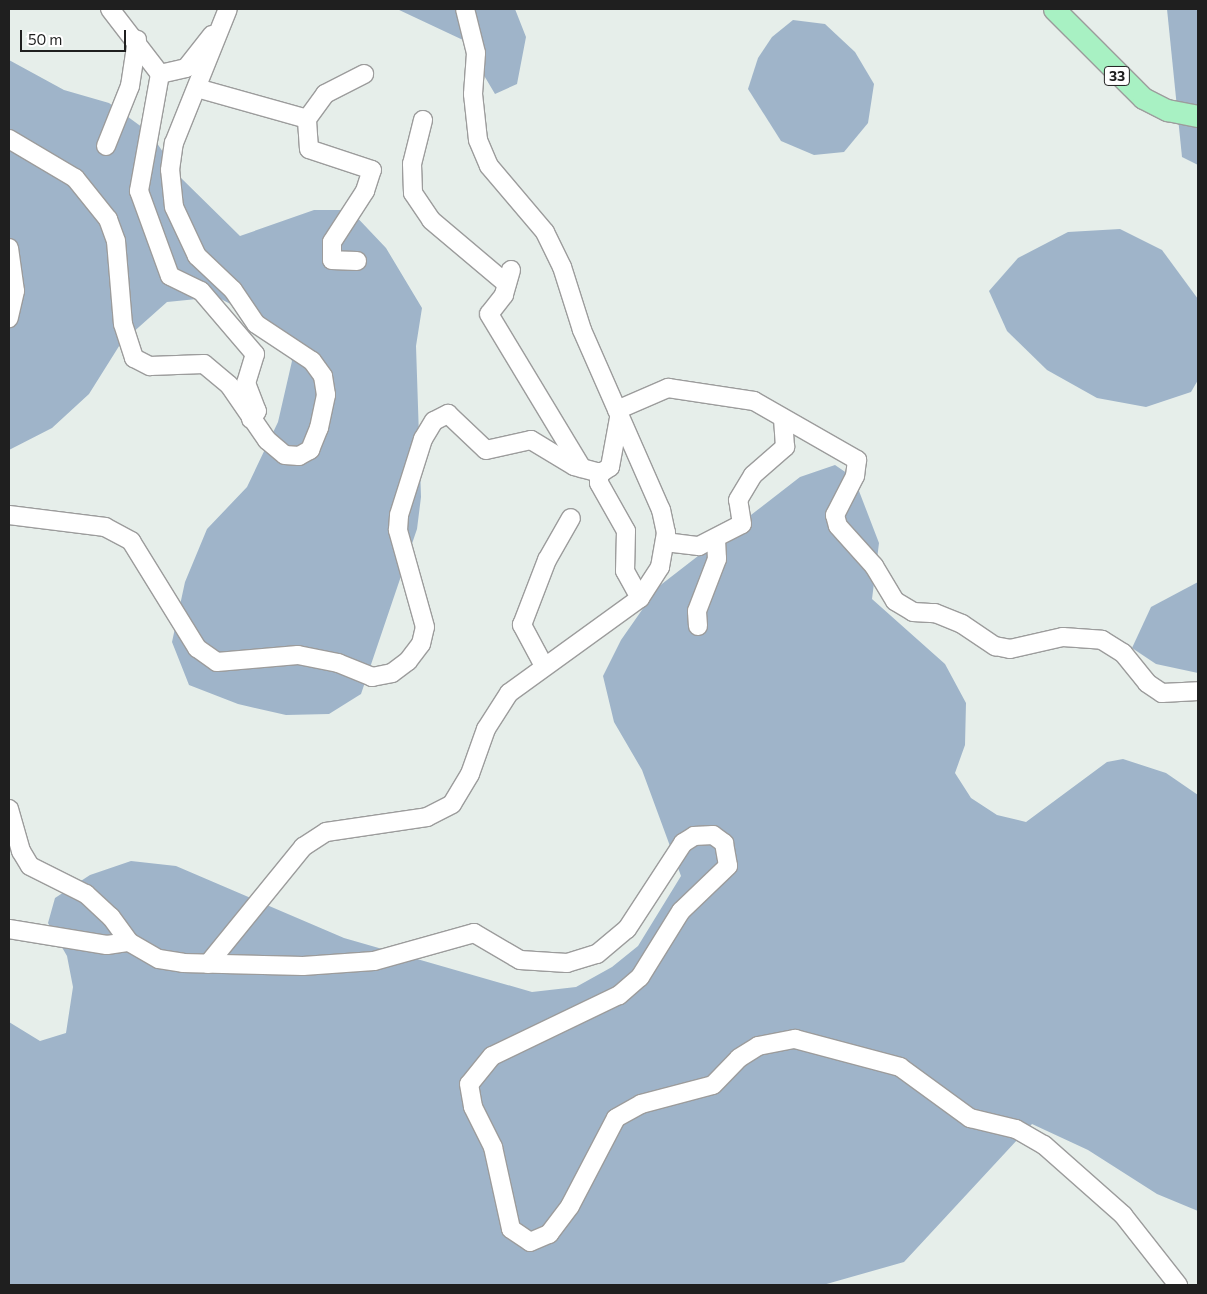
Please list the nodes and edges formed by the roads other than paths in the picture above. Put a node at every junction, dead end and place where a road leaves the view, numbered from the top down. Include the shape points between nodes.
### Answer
1 (110, 9) edge
2 (465, 9) edge
3 (1054, 9) edge
4 (226, 14) edge
5 (137, 40) junction
6 (160, 74) junction
7 (364, 74) dead end
8 (197, 88) junction
9 (1198, 116) edge
10 (307, 119) junction
11 (423, 120) dead end
12 (9, 139) edge
13 (106, 146) dead end
14 (9, 248) edge
15 (357, 261) dead end
16 (9, 318) edge
17 (618, 414) junction
18 (250, 420) junction
19 (783, 420) junction
20 (590, 470) junction
21 (9, 515) edge
22 (571, 518) dead end
23 (716, 540) junction
24 (665, 542) junction
25 (640, 598) junction
26 (698, 626) dead end
27 (544, 666) junction
28 (1198, 691) edge
29 (9, 809) edge
30 (9, 929) edge
31 (129, 942) junction
32 (208, 964) junction
33 (1173, 1284) edge

1 - 5 street
2 - 17 street via 476,53 473,94 478,140 498,178 545,232
3 - 9 main road, 33 via 1143,98 1167,110
4 - 6 street via 186,68
4 - 8 street
5 - 6 street
5 - 13 street via 130,86
6 - 18 street via 139,191 170,276 201,290 255,354 246,383 257,412
7 - 10 street via 325,94
8 - 10 street
8 - 18 street via 174,143 170,170 179,222 197,256 233,290 256,324 312,361 323,376 326,395 310,450 300,456 285,455
10 - 15 street via 309,148 372,170 365,191 332,242 332,260
11 - 20 street via 412,164 413,193 431,220 509,277 504,295 489,314
12 - 18 street via 75,178 108,218 116,241 123,324 134,358 150,366 204,364 229,385
14 - 16 street via 15,291
17 - 19 street via 668,388 740,397
17 - 20 street via 610,467
17 - 24 street via 661,510
19 - 23 street via 785,447 753,475 738,500 742,524
19 - 28 street via 816,434 857,460 855,476 835,516 838,526 874,566 895,602 914,612 944,617 1010,650 1062,638 1102,640 1123,653 1147,683 1162,693
20 - 21 street via 531,440 486,450 448,414 434,421 423,439 399,515 398,530 426,626 421,644 408,661 392,673 372,677 338,663 298,655 217,662 197,648 131,541 105,527
20 - 25 street via 626,531 625,571
22 - 27 street via 547,560 522,625
23 - 24 street via 699,546
23 - 26 street via 717,559 696,611
24 - 25 street via 660,567
25 - 27 street
27 - 32 street via 509,693 486,729 470,774 452,804 427,817 326,832 303,847
29 - 31 street via 20,852 30,866 86,894 111,916
30 - 31 street via 106,945
31 - 32 street via 159,959
32 - 33 street via 374,961 474,933 520,960 567,963 597,954 627,929 683,843 694,836 713,835 724,843 728,866 681,911 640,977 619,995 492,1056 469,1084 473,1107 493,1147 511,1229 530,1242 549,1234 570,1206 616,1118 641,1104 713,1085 739,1058 758,1046 795,1039 900,1068 970,1118 1016,1129 1044,1145 1123,1215

